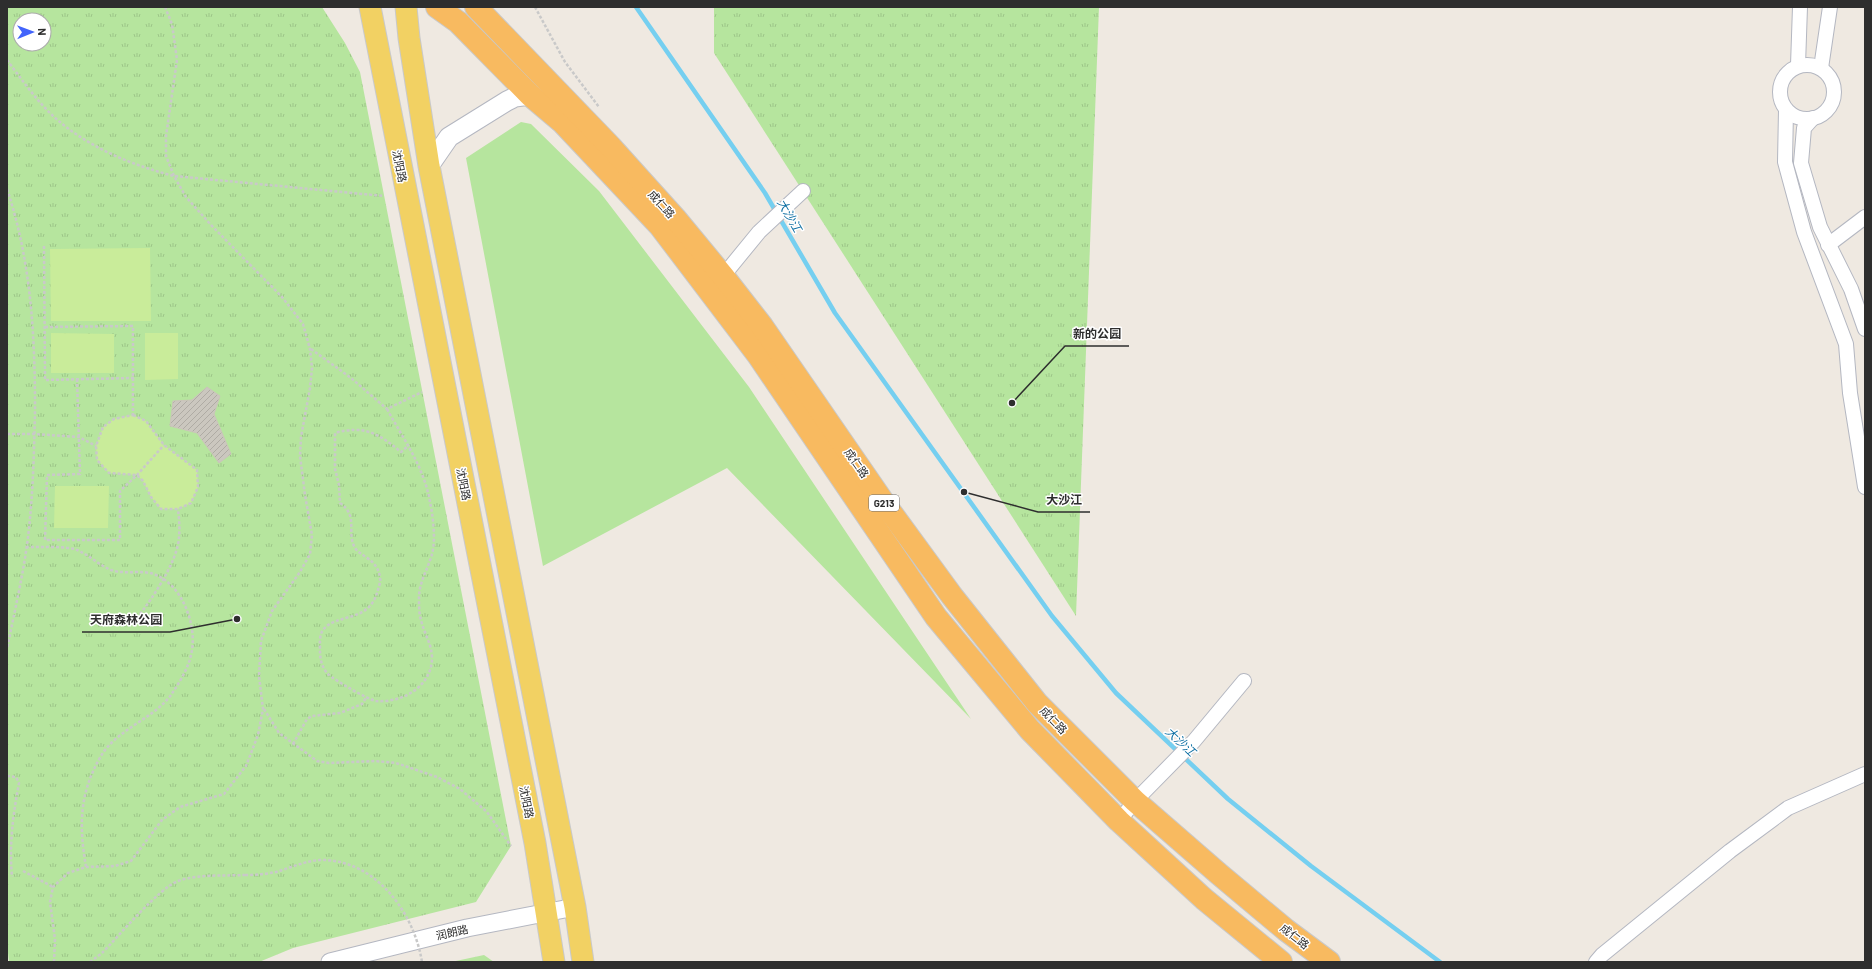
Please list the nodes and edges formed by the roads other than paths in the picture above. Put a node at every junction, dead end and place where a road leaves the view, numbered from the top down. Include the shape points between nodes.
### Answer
1 (370, 7) edge
2 (406, 7) edge
3 (437, 7) edge
4 (476, 7) edge
5 (1800, 7) edge
6 (1830, 7) edge
7 (1798, 65) junction
8 (1820, 68) junction
9 (530, 95) junction
10 (1786, 110) junction
11 (1813, 118) junction
12 (428, 166) junction
13 (803, 191) dead end
14 (1865, 217) edge
15 (1828, 245) junction
16 (723, 276) junction
17 (1865, 329) edge
18 (1865, 487) edge
19 (1244, 682) dead end
20 (1865, 774) edge
21 (1134, 800) junction
22 (1119, 821) junction
23 (575, 907) junction
24 (547, 912) junction
25 (330, 962) edge
26 (554, 962) edge
27 (583, 962) edge
28 (1281, 962) edge
29 (1329, 962) edge
30 (1596, 962) edge

1 - 24 main road, 沈阳路
2 - 12 main road
3 - 9 highway, 成仁路 / G213 via 458,22
4 - 16 highway, 成仁路 / G213 via 611,147
5 - 7 street
6 - 8 street
7 - 8 street via 1806,64
7 - 10 street via 1786,74 1780,88 1782,103
8 - 11 street via 1832,80 1834,96 1827,110
9 - 12 main road via 507,101 448,137
9 - 22 highway, 成仁路 / G213 via 562,122 660,226 758,355 936,617 1030,730
10 - 11 street via 1797,117
10 - 18 street via 1785,162 1806,238 1846,344 1850,393
11 - 15 street via 1804,128 1801,163
12 - 23 main road
13 - 16 street via 758,232
14 - 15 street
15 - 17 street via 1851,289
16 - 21 highway, 成仁路 / G213 via 762,326 884,503 995,651 1038,703
19 - 21 street via 1194,741
20 - 30 street via 1788,808 1730,851
21 - 22 street
21 - 29 highway, 成仁路 / G213 via 1286,930
22 - 28 highway, 成仁路 / G213 via 1204,899
23 - 24 street, 润朗路
23 - 27 main road
24 - 25 street, 润朗路 via 467,928
24 - 26 main road, 沈阳路

